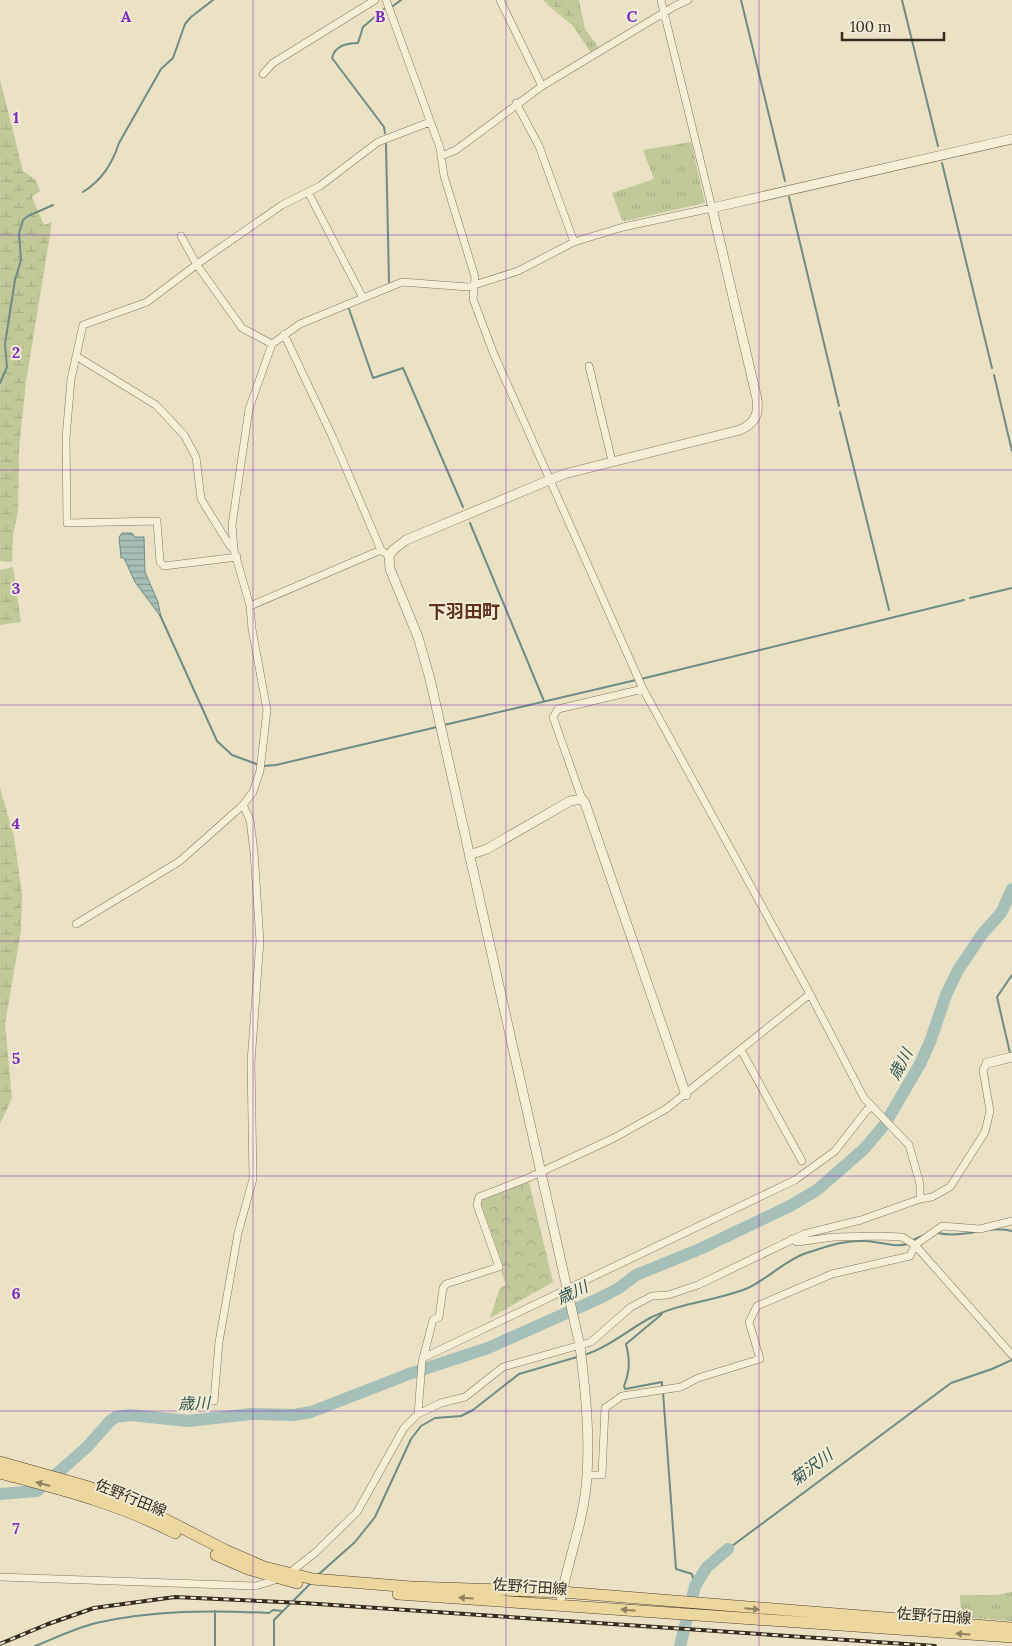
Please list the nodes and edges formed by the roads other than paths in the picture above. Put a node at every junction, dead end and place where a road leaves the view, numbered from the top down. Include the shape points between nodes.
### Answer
1 (375, 0) edge
2 (386, 0) edge
3 (500, 0) edge
4 (660, 0) edge
5 (688, 0) edge
6 (664, 12) junction
7 (263, 74) dead end
8 (542, 86) junction
9 (516, 103) junction
10 (430, 122) junction
11 (1012, 139) edge
12 (441, 156) junction
13 (308, 192) junction
14 (712, 208) junction
15 (181, 236) dead end
16 (574, 242) junction
17 (197, 265) junction
18 (475, 285) junction
19 (363, 298) junction
20 (284, 334) junction
21 (272, 344) junction
22 (76, 356) junction
23 (589, 366) dead end
24 (612, 461) junction
25 (549, 479) junction
26 (234, 549) junction
27 (381, 550) junction
28 (389, 556) junction
29 (237, 558) junction
30 (250, 606) junction
31 (640, 682) junction
32 (582, 799) junction
33 (243, 805) junction
34 (469, 855) junction
35 (76, 924) dead end
36 (810, 994) junction
37 (741, 1050) junction
38 (1012, 1057) edge
39 (987, 1063) joint
40 (686, 1095) junction
41 (872, 1106) junction
42 (802, 1161) dead end
43 (540, 1172) junction
44 (920, 1199) junction
45 (1012, 1221) edge
46 (792, 1239) junction
47 (912, 1243) junction
48 (566, 1291) junction
49 (579, 1344) junction
50 (1012, 1355) edge
51 (423, 1360) junction
52 (214, 1401) dead end
53 (418, 1414) junction
54 (0, 1462) edge
55 (0, 1473) edge
56 (587, 1475) junction
57 (69, 1486) junction
58 (283, 1576) junction
59 (0, 1577) edge
60 (562, 1592) junction
61 (559, 1604) junction
62 (678, 1608) junction
63 (704, 1610) junction
64 (1012, 1628) edge
65 (1012, 1637) edge

1 - 7 street via 273,63
2 - 10 street
3 - 8 street
4 - 6 street
5 - 6 street
6 - 8 street
6 - 14 street
8 - 9 street
9 - 12 street via 456,150
9 - 16 street via 539,146
10 - 12 street
10 - 13 street via 378,142
11 - 14 street
12 - 18 street
13 - 17 street via 282,205
13 - 19 street
14 - 16 street via 622,227
14 - 24 street via 757,399 755,420 740,430
15 - 17 street
16 - 18 street via 518,271
17 - 21 street via 242,328
17 - 22 street via 147,302 83,325
18 - 19 street via 402,282
18 - 25 street via 473,299 493,352
19 - 20 street
20 - 21 street
20 - 27 street
21 - 26 street via 249,410 232,525
22 - 26 street via 156,405 184,435 196,457 201,499
22 - 29 street via 66,438 67,523 157,520 160,562 164,566
23 - 24 street
24 - 25 street
25 - 28 street via 406,540
25 - 31 street
26 - 29 street
27 - 28 street
27 - 30 street
28 - 34 street via 392,577 421,646
29 - 30 street
30 - 33 street via 267,710 260,771 253,792
31 - 32 street via 558,709 553,717
31 - 36 street
32 - 34 street via 570,801 487,849
32 - 40 street
33 - 35 street via 180,861
33 - 52 street via 250,820 254,852 260,941 251,1062 252,1179 238,1232 219,1342
34 - 43 street
36 - 37 street
36 - 41 street via 864,1098
37 - 40 street
37 - 42 street
38 - 39 street
39 - 44 street via 983,1070 990,1111 986,1132 950,1188 937,1196
40 - 43 street via 614,1138
41 - 44 street via 901,1134 912,1152 920,1184
41 - 48 street via 835,1150 808,1173
43 - 48 street
43 - 51 street via 478,1199 477,1205 500,1267 442,1288 439,1317 433,1320
44 - 46 street
45 - 47 street via 980,1228 942,1226
46 - 47 street via 797,1242 880,1236 902,1237
46 - 49 street via 698,1285 668,1295 652,1296 630,1307 591,1342
47 - 50 street
47 - 56 street via 910,1256 832,1274 757,1306 749,1322 760,1359 698,1378 681,1387 622,1396 605,1408 602,1475
48 - 49 street
48 - 51 street
49 - 53 street via 503,1367 465,1397 441,1403
49 - 56 street via 586,1396
51 - 53 street
53 - 58 street via 404,1428 357,1512 315,1553
54 - 57 main road
57 -> 55 main road
56 - 60 street via 578,1530
57 - 58 main road, 佐野行田線 via 141,1515 219,1556
58 - 59 street via 256,1586
58 - 60 main road, 佐野行田線 via 392,1586
61 -> 58 main road, 佐野行田線 via 331,1589
60 - 61 street
60 - 62 main road, 佐野行田線
62 -> 61 main road, 佐野行田線
62 - 63 main road, 佐野行田線
63 -> 64 main road, 佐野行田線
65 -> 63 main road, 佐野行田線

